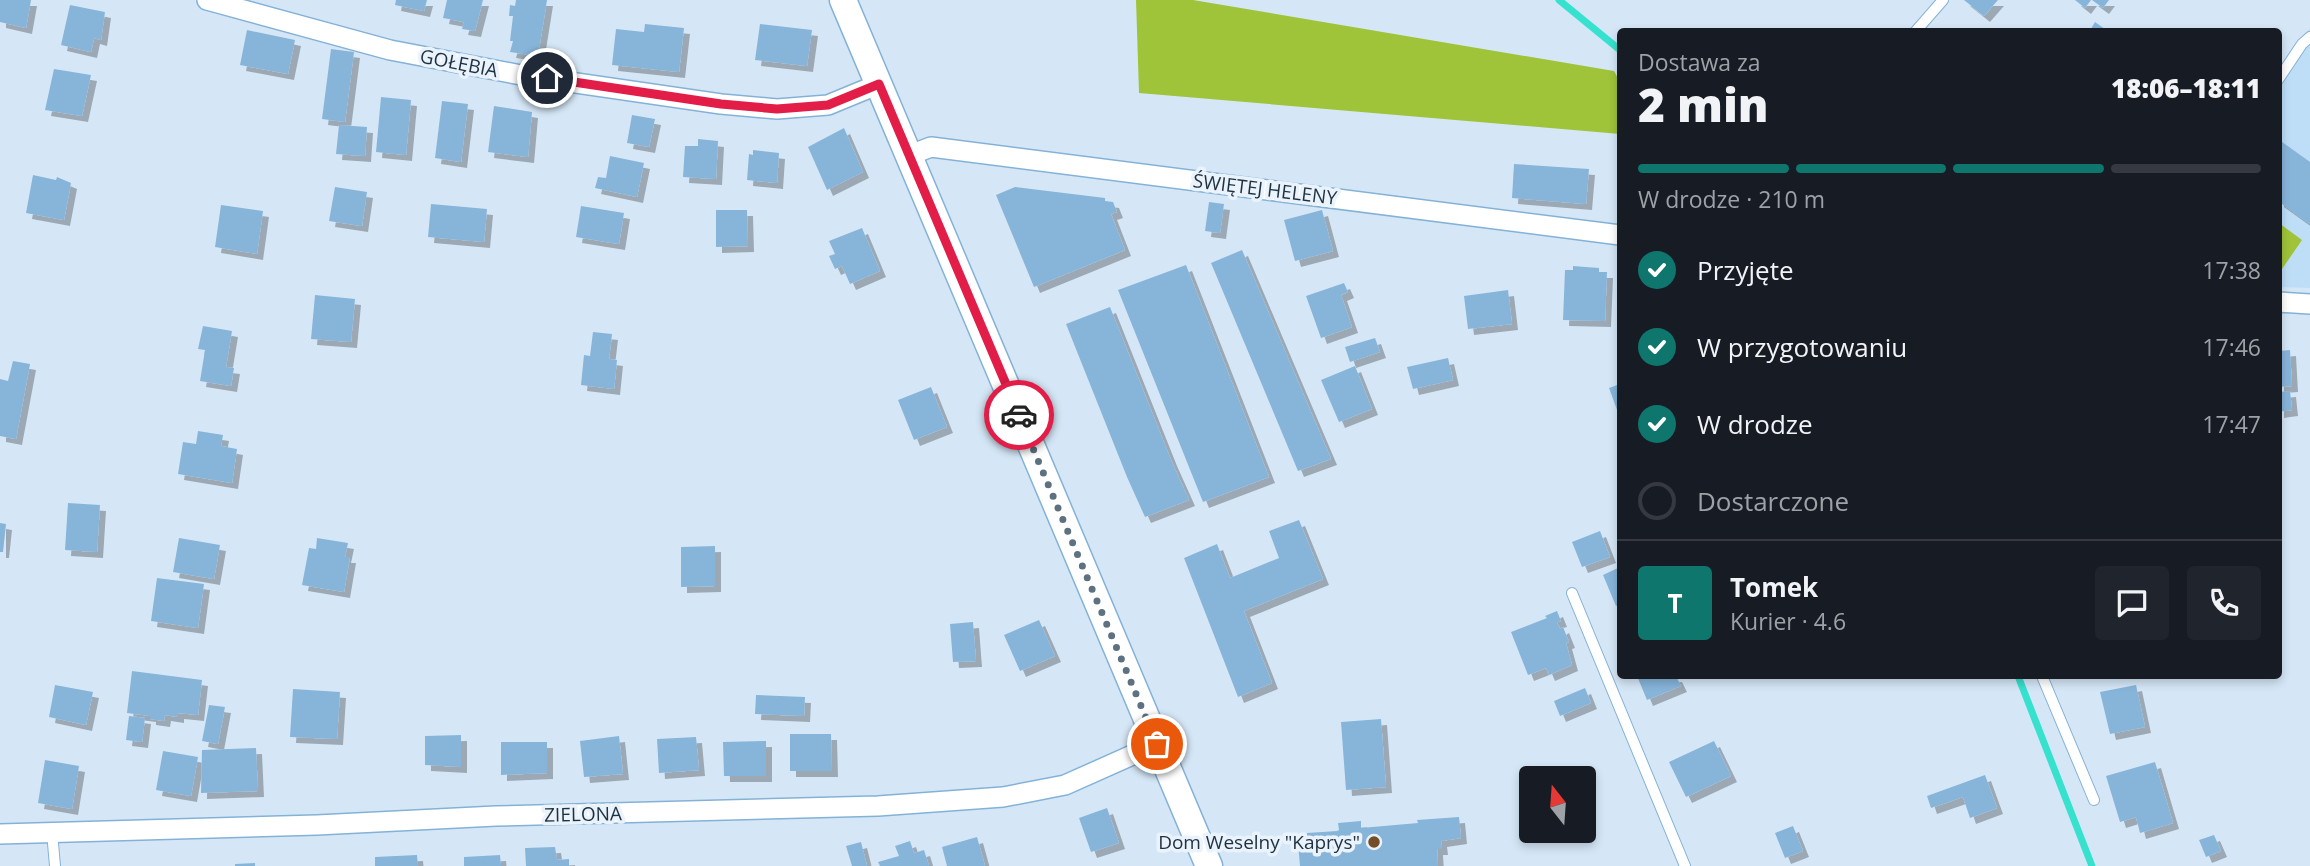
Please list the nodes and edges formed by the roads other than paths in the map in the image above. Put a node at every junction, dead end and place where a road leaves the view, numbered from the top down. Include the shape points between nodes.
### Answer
1 (207, 0) edge
2 (843, 0) edge
3 (1943, 0) edge
4 (1918, 28) edge
5 (2310, 37) edge
6 (2282, 74) edge
7 (879, 84) junction
8 (910, 155) junction
9 (1617, 235) edge
10 (2282, 302) edge
11 (2310, 304) edge
12 (1572, 593) dead end
13 (2043, 679) edge
14 (1157, 744) junction
15 (2094, 800) dead end
16 (52, 832) junction
17 (0, 834) edge
18 (55, 866) edge
19 (1209, 866) edge
20 (1685, 866) edge

1 - 7 street, GOŁĘBIA via 390,50 721,104 777,109 828,105
2 - 7 street
3 - 4 lane
5 - 6 lane
7 - 8 street
8 - 9 street, ŚWIĘTEJ HELENY via 931,147
8 - 14 street
10 - 11 street
12 - 20 lane
13 - 15 lane
14 - 16 street, ZIELONA via 1065,785 1003,797 878,806
14 - 19 street
16 - 17 street, ZIELONA
16 - 18 lane

